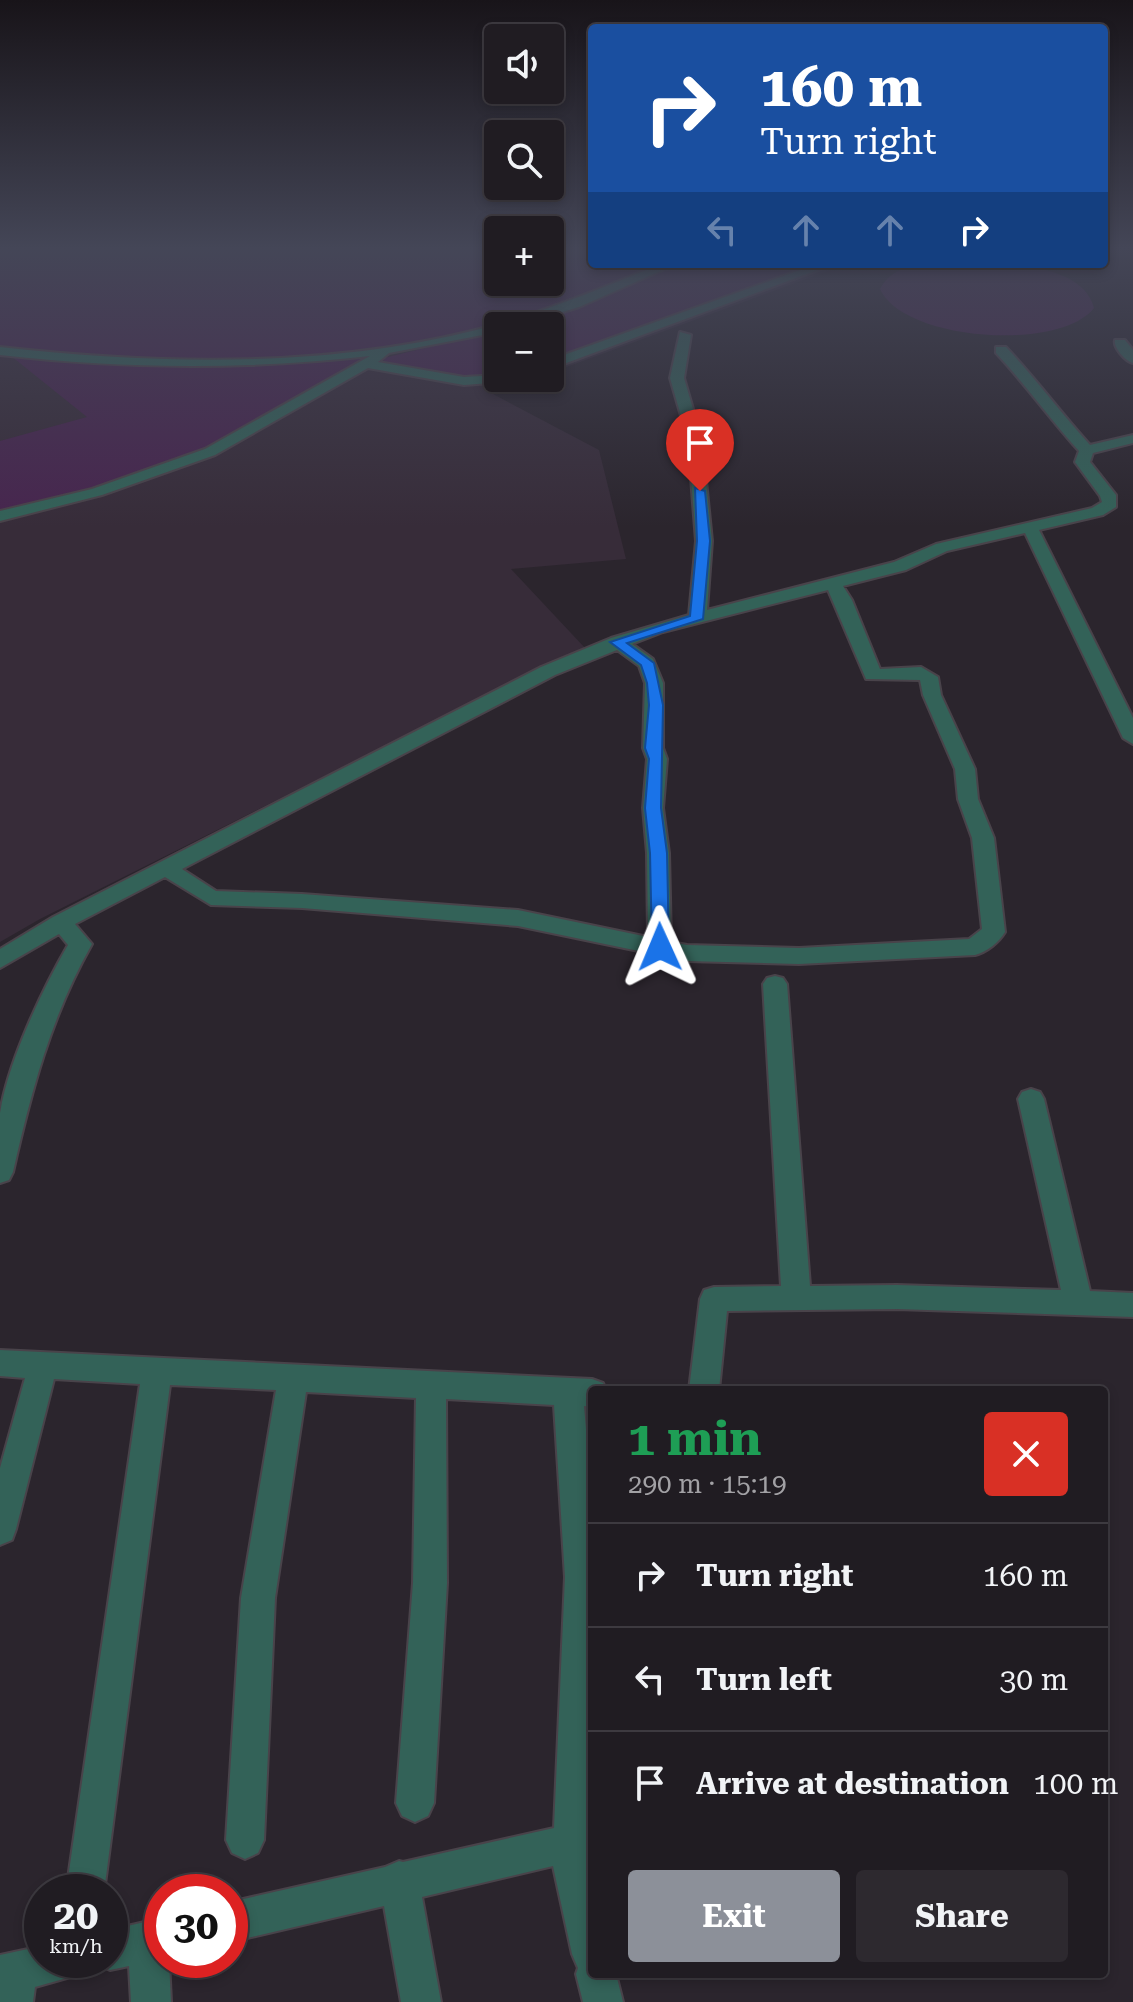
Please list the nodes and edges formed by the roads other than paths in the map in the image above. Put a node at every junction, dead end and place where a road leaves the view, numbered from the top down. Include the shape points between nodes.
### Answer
1 (440, 339) edge
2 (620, 339) edge
3 (684, 339) edge
4 (1120, 343) dead end
5 (392, 349) junction
6 (1001, 350) dead end
7 (0, 351) edge
8 (1133, 359) edge
9 (564, 360) edge
10 (366, 364) junction
11 (484, 380) edge
12 (1129, 444) edge
13 (1087, 450) junction
14 (0, 516) edge
15 (1030, 527) junction
16 (833, 584) junction
17 (697, 619) junction
18 (617, 642) junction
19 (1133, 738) edge
20 (166, 868) junction
21 (61, 922) junction
22 (660, 947) junction
23 (0, 960) edge
24 (775, 984) dead end
25 (1031, 1099) dead end
26 (0, 1172) edge
27 (796, 1298) junction
28 (1078, 1303) junction
29 (1133, 1305) edge
30 (0, 1363) edge
31 (43, 1365) junction
32 (157, 1371) junction
33 (293, 1378) junction
34 (431, 1384) junction
35 (704, 1386) edge
36 (580, 1392) edge
37 (0, 1529) edge
38 (415, 1803) dead end
39 (245, 1840) dead end
40 (577, 1841) edge
41 (87, 1874) edge
42 (399, 1880) junction
43 (248, 1918) edge
44 (588, 1924) edge
45 (140, 1943) edge
46 (597, 1978) edge
47 (151, 2002) edge
48 (421, 2002) edge
49 (603, 2002) edge

1 - 5 street
2 - 9 street
3 - 17 street via 677,378 695,440 704,541
4 - 8 street
5 - 7 street via 210,364 100,363
5 - 10 street
6 - 13 street
10 - 11 street
10 - 14 street via 200,456 97,492
12 - 13 street
13 - 15 street via 1082,462 1116,505
15 - 16 street via 942,547 900,566
15 - 19 street
16 - 17 street
16 - 22 street via 873,675 929,677 965,769 968,799 983,838 994,932 975,947 831,954 687,953
17 - 18 street
18 - 20 street via 548,671
18 - 22 street via 647,663 654,683
20 - 21 street
20 - 22 street via 211,898 518,918
21 - 23 street
21 - 26 street via 80,944 55,988 19,1089
24 - 27 street
25 - 28 street
27 - 28 street
27 - 35 street via 714,1299
28 - 29 street
30 - 31 street
31 - 32 street
31 - 37 street
32 - 33 street
32 - 41 street
33 - 34 street
33 - 39 street via 258,1598
34 - 36 street
34 - 38 street via 430,1583
36 - 40 street
40 - 42 street
40 - 44 street
42 - 43 street
42 - 48 street
45 - 47 street
46 - 49 street

